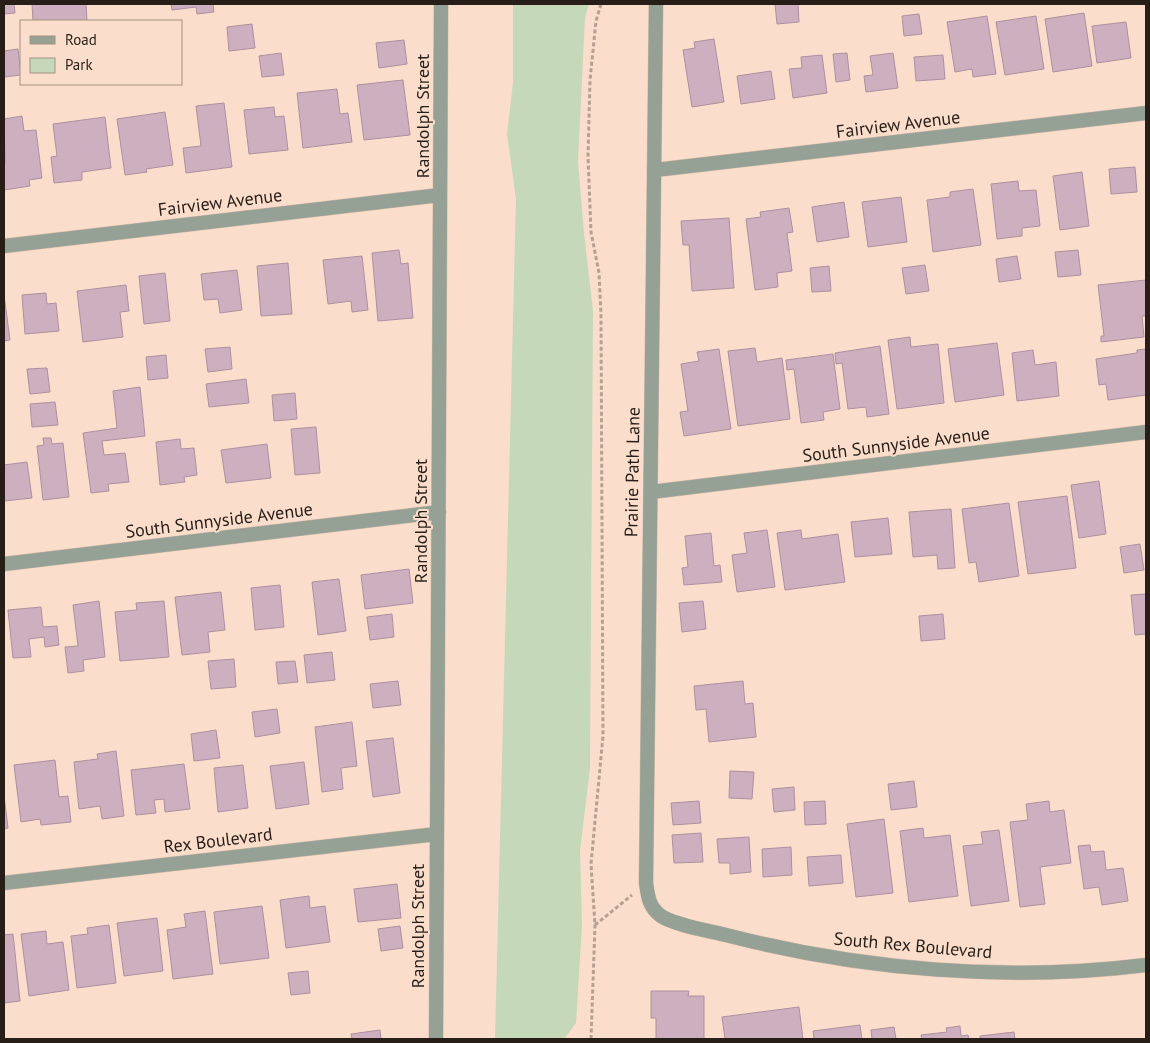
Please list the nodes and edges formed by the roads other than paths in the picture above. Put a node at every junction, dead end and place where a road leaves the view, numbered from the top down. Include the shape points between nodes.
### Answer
1 (442, 4) edge
2 (656, 4) edge
3 (1146, 113) edge
4 (655, 170) junction
5 (440, 195) junction
6 (4, 246) edge
7 (1146, 432) edge
8 (651, 492) junction
9 (439, 512) junction
10 (4, 564) edge
11 (437, 834) junction
12 (4, 883) edge
13 (680, 923) joint
14 (1146, 965) edge
15 (436, 1039) edge

1 - 5 street, Randolph Street
2 - 4 street, Prairie Path Lane
3 - 4 street, Fairview Avenue
4 - 8 street, Prairie Path Lane
5 - 6 street, Fairview Avenue
5 - 9 street, Randolph Street
7 - 8 street, South Sunnyside Avenue
8 - 13 street, Prairie Path Lane via 646,883 649,904 662,916
9 - 10 street, South Sunnyside Avenue
9 - 11 street, Randolph Street
11 - 12 street, Rex Boulevard
11 - 15 street, Randolph Street
13 - 14 street, South Rex Boulevard via 804,952 900,966 1018,972

